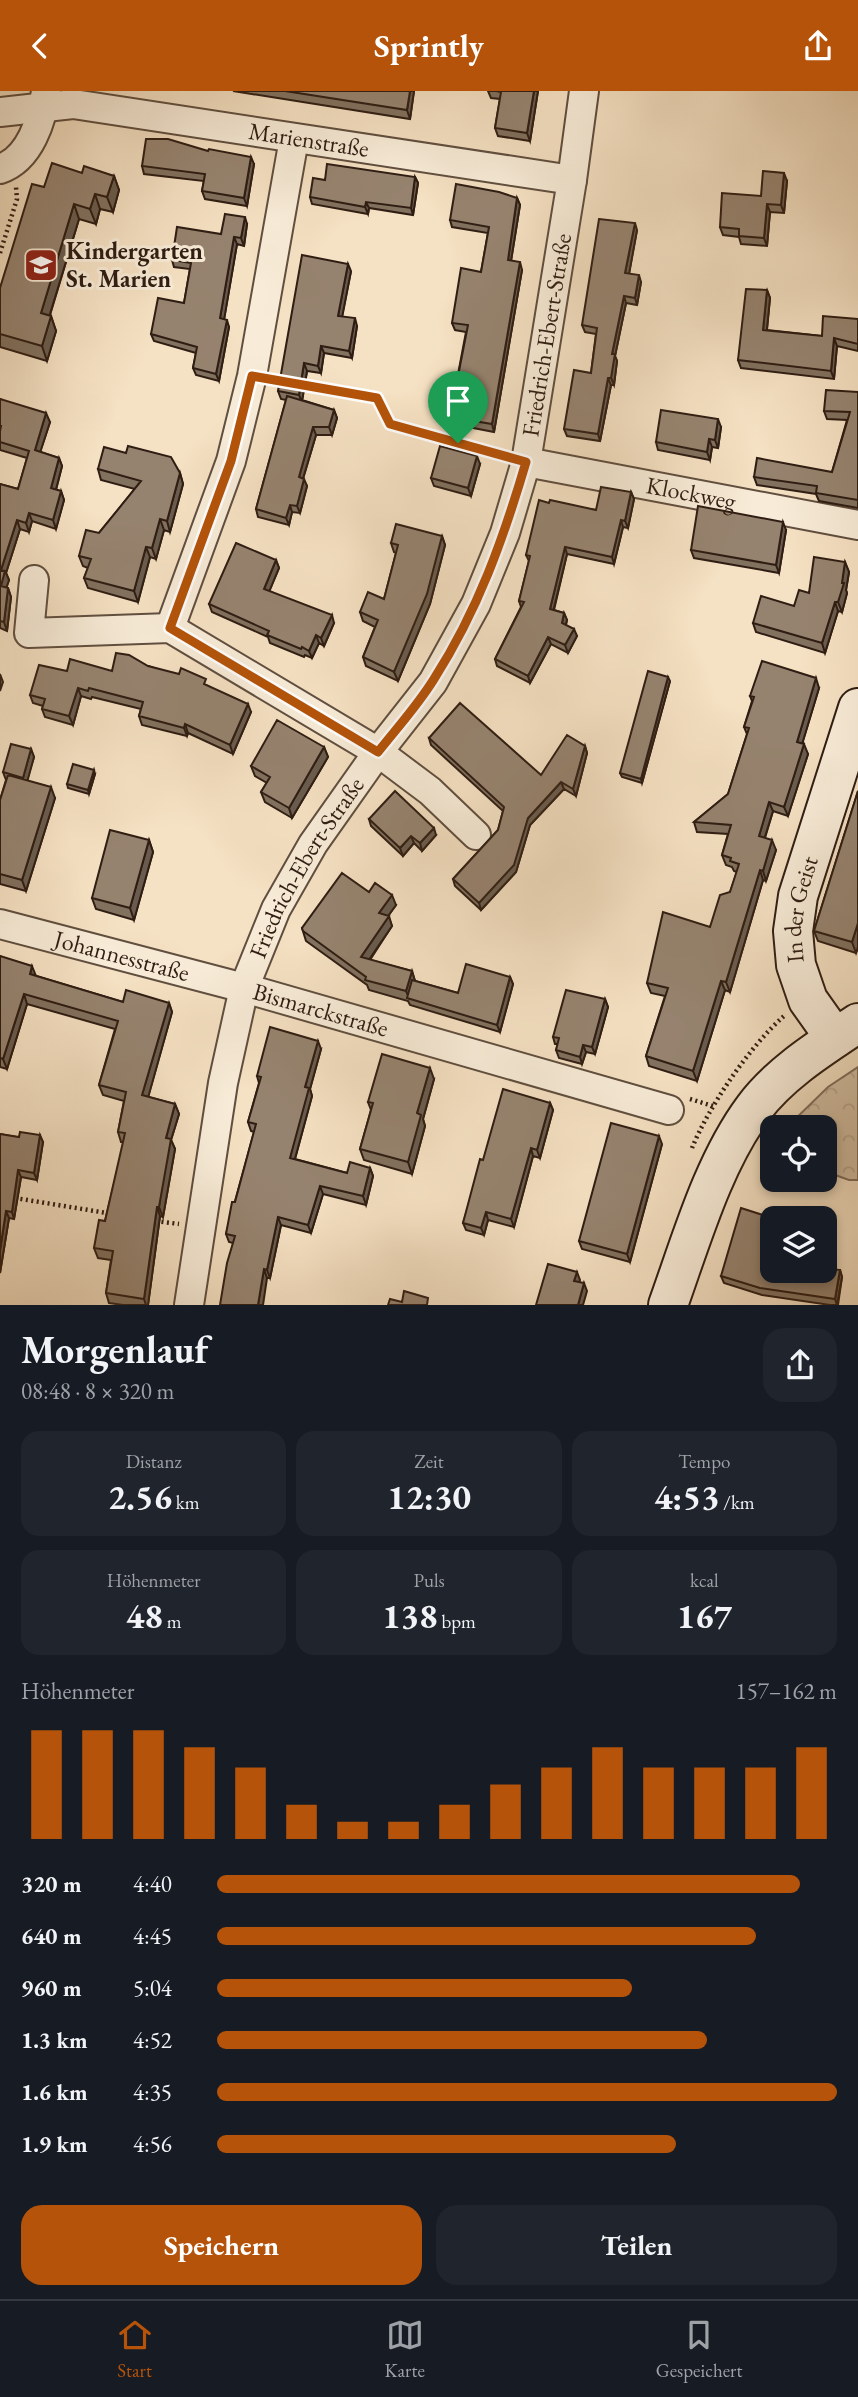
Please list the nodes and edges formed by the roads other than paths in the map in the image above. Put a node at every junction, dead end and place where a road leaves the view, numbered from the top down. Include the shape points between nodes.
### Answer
1 (584, 91) edge
2 (45, 99) edge
3 (0, 112) edge
4 (294, 139) junction
5 (7, 167) edge
6 (572, 180) junction
7 (526, 462) junction
8 (858, 525) edge
9 (34, 580) dead end
10 (170, 628) junction
11 (858, 708) edge
12 (378, 752) junction
13 (476, 835) dead end
14 (0, 924) edge
15 (244, 988) junction
16 (847, 1031) edge
17 (669, 1110) dead end
18 (189, 1305) edge
19 (669, 1305) edge

1 - 6 street, Friedrich-Ebert-Straße
2 - 3 street, Marienstraße
2 - 4 street, Marienstraße
2 - 5 street via 31,141
4 - 6 street, Marienstraße
4 - 10 street via 252,376 231,461
6 - 7 street, Friedrich-Ebert-Straße
7 - 8 street, Klockweg
7 - 12 street, Friedrich-Ebert-Straße via 505,533 476,604 433,682
9 - 10 street via 29,633
10 - 12 street
11 - 16 main road, In der Geist via 798,896 793,931 796,965 808,1000
12 - 13 street, Friedrich-Ebert-Straße via 430,791
12 - 15 street, Friedrich-Ebert-Straße via 313,844 275,909
14 - 15 street, Johannesstraße
15 - 17 street, Bismarckstraße
15 - 18 street, Bismarckstraße via 223,1083
16 - 19 main road, In der Geist via 779,1082 755,1107 733,1141 702,1209

